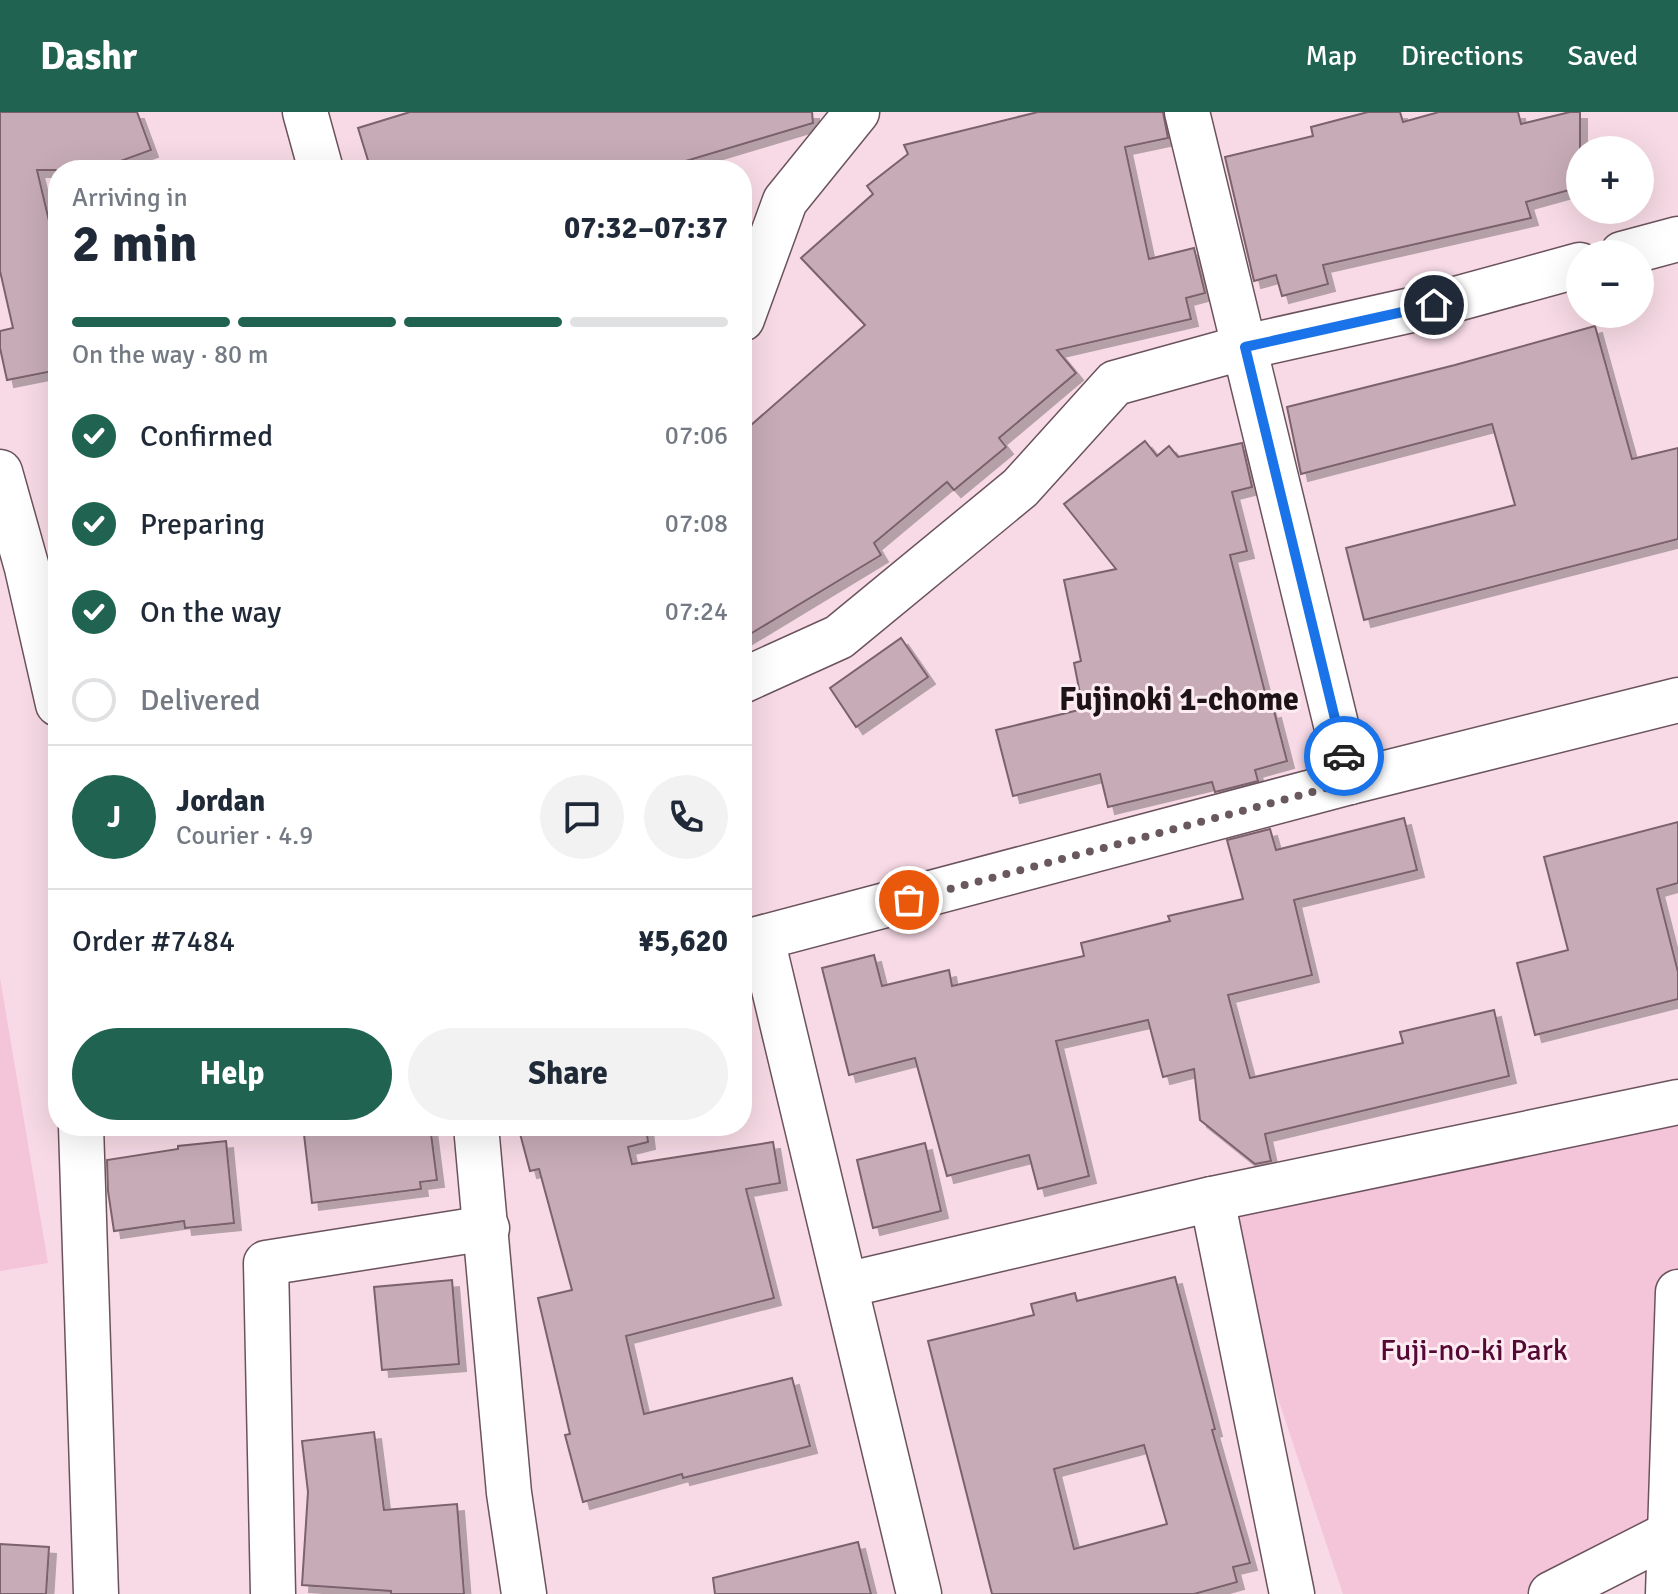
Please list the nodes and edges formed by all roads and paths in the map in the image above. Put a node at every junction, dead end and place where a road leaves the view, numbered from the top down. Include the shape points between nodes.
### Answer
1 (305, 112) edge
2 (857, 112) edge
3 (1187, 112) edge
4 (318, 160) edge
5 (1678, 239) edge
6 (1654, 245) edge
7 (1566, 269) edge
8 (752, 292) edge
9 (1245, 347) junction
10 (0, 472) edge
11 (42, 564) edge
12 (48, 616) edge
13 (752, 676) edge
14 (1678, 700) edge
15 (1350, 782) junction
16 (752, 941) edge
17 (1678, 1102) edge
18 (81, 1136) edge
19 (477, 1136) edge
20 (1212, 1199) junction
21 (487, 1228) junction
22 (846, 1285) junction
23 (1678, 1292) edge
24 (1669, 1534) junction
25 (96, 1594) edge
26 (273, 1594) edge
27 (524, 1594) edge
28 (919, 1594) edge
29 (1292, 1594) edge
30 (1551, 1594) edge
31 (1668, 1594) edge

1 - 4 street
2 - 8 street via 785,201
3 - 9 street
5 - 6 street
7 - 9 street
9 - 13 street via 1115,383 1020,488 839,637
9 - 15 street
10 - 11 street
11 - 12 street
14 - 15 street
15 - 16 street
16 - 22 street
17 - 20 street
18 - 25 street
19 - 21 street
20 - 22 street
20 - 29 street
21 - 26 street via 266,1263
21 - 27 street via 509,1493
22 - 28 street
23 - 24 street
24 - 30 street
24 - 31 street

